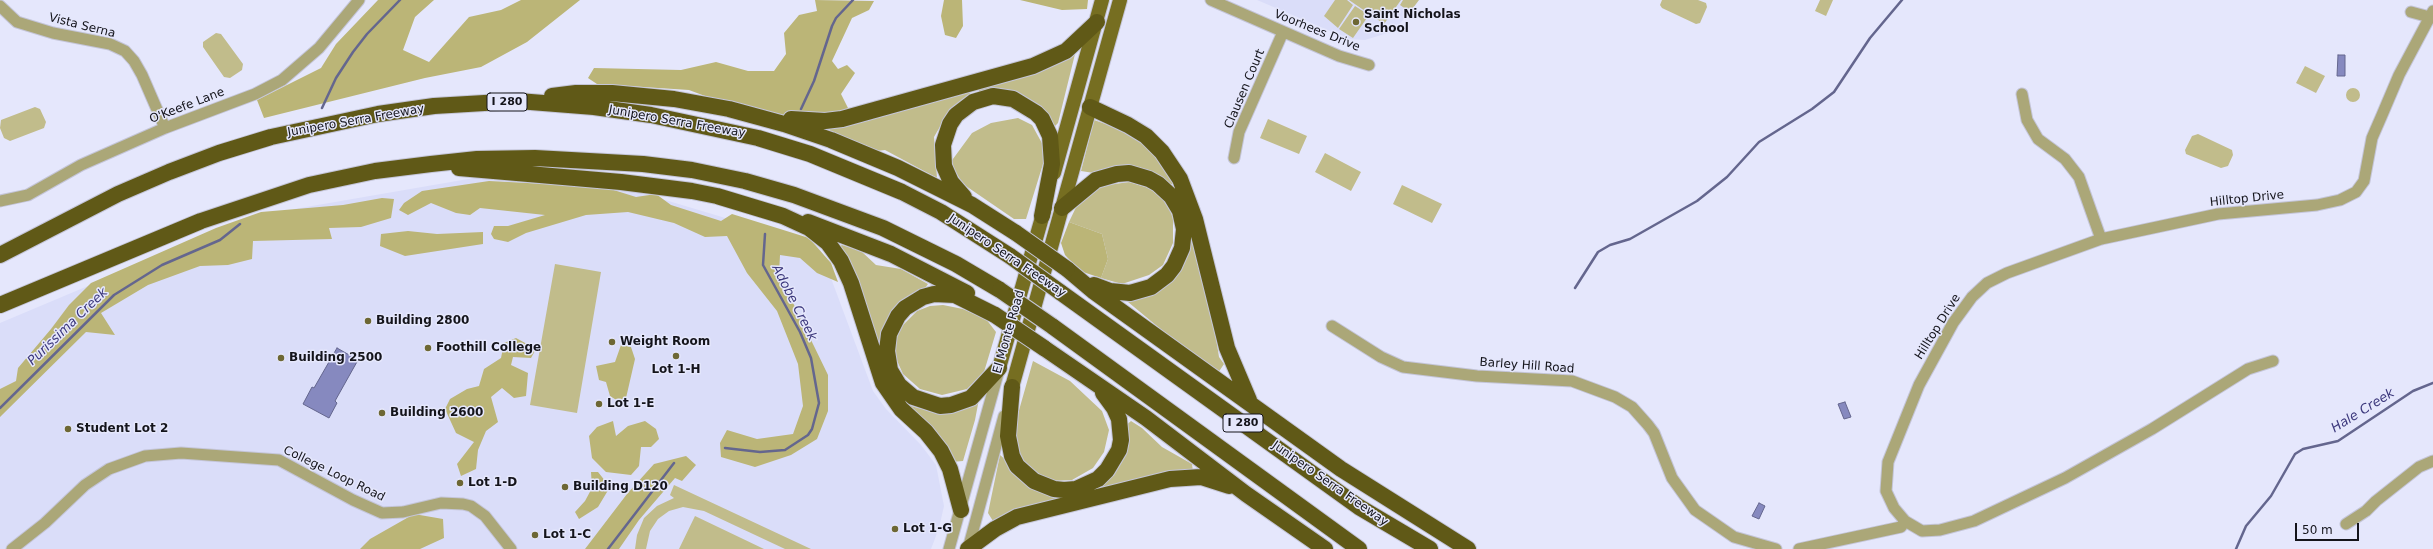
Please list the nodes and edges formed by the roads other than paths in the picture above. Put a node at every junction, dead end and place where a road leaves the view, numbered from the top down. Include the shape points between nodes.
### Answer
1 (359, 0) edge
2 (1102, 0) edge
3 (1120, 0) edge
4 (1211, 0) edge
5 (0, 6) edge
6 (2412, 12) dead end
7 (2432, 16) edge
8 (1096, 22) junction
9 (1283, 32) junction
10 (1369, 65) dead end
11 (2022, 94) dead end
12 (518, 101) junction
13 (1090, 106) junction
14 (729, 109) junction
15 (165, 128) junction
16 (1234, 158) dead end
17 (431, 164) junction
18 (0, 201) edge
19 (972, 205) junction
20 (1062, 208) junction
21 (783, 216) junction
22 (1042, 216) junction
23 (2101, 239) junction
24 (0, 255) edge
25 (1067, 269) junction
26 (0, 305) edge
27 (995, 315) junction
28 (1332, 326) dead end
29 (2274, 361) dead end
30 (999, 368) junction
31 (1073, 368) junction
32 (1012, 387) junction
33 (1250, 404) junction
34 (2433, 461) edge
35 (1246, 494) junction
36 (961, 510) junction
37 (1905, 521) junction
38 (2346, 524) dead end
39 (12, 549) edge
40 (511, 549) edge
41 (949, 549) edge
42 (968, 549) edge
43 (1325, 549) edge
44 (1359, 549) edge
45 (1430, 549) edge
46 (1468, 549) edge
47 (1776, 549) edge
48 (1799, 549) edge

1 - 15 street, O'Keefe Lane via 319,48 282,80 255,94
2 - 8 main road, El Monte Road
3 - 13 main road, El Monte Road
4 - 9 street, Voorhees Drive
5 - 15 street, Vista Serna via 17,22 53,33 110,44 125,51 142,75
6 - 7 street
7 - 23 street, Hilltop Drive via 2372,138 2364,181 2356,192 2340,200 2316,205 2218,214
8 - 14 highway via 1066,51 1045,63 859,116 806,121
8 - 22 main road, El Monte Road
9 - 10 street, Voorhees Drive via 1339,56
9 - 16 street, Clausen Court via 1240,132
11 - 23 street via 2027,120 2038,139 2065,159 2079,177
12 - 14 highway via 576,94 612,93 674,99
12 - 24 highway, Junipero Serra Freeway / I 280 via 434,106 378,114 272,137 219,153 118,194
12 - 45 highway, Junipero Serra Freeway / I 280, bridge via 651,115 758,138 810,154 902,192 953,219 1010,256 1359,507
13 - 20 main road, El Monte Road
13 - 33 highway via 1146,136 1162,152 1180,179 1197,226 1229,355
14 - 19 highway via 836,142 898,168
15 - 18 street, O'Keefe Lane via 81,165 28,195
17 - 21 highway via 669,188 718,196
17 - 26 highway, I 280 via 375,171 309,185 253,202
17 - 44 highway, I 280, bridge via 484,159 592,160 692,170 745,181 801,197 883,228 956,264 1000,290
19 - 22 highway via 962,196 947,174 943,156 945,134 953,119 964,108 983,98 1004,97 1022,102 1036,113 1042,119 1050,136 1052,164
19 - 25 highway, bridge
20 - 25 highway via 1096,180 1129,173 1149,179 1165,189 1180,211 1184,229 1182,248 1174,266 1159,281 1141,290 1130,293 1110,291
20 - 32 main road, El Monte Road
21 - 27 highway via 819,225 891,254 976,298
21 - 36 highway via 819,234 841,261 851,283 883,383 901,409 941,450 950,470
22 - 30 main road, El Monte Road
23 - 37 street, Hilltop Drive via 2007,273 1987,283 1956,318 1919,385 1888,462 1886,491 1894,508
25 - 33 highway via 1093,291
27 - 30 highway via 955,295 934,294 923,297 909,305 898,316 889,334 887,351 890,370 902,389 921,401 940,406 952,405 971,398
27 - 31 highway, bridge
28 - 47 street, Barley Hill Road via 1381,357 1403,367 1478,376 1572,381 1615,397 1632,407 1654,433 1672,478 1695,510 1734,537
29 - 37 street, Hilltop Drive via 2248,369 2152,429 2065,478 1974,521 1940,530 1922,531
30 - 36 street, El Monte Road
31 - 32 highway via 1108,398 1117,413 1121,429 1119,450 1107,470 1087,485 1054,489 1044,486 1017,466 1008,436
31 - 35 highway via 1146,418
32 - 42 street, El Monte Road
33 - 46 highway via 1372,490
34 - 38 street via 2419,467 2366,511
35 - 42 highway via 1201,477 1170,479 1016,517
35 - 43 highway
36 - 41 street, El Monte Road
37 - 48 street via 1901,527
39 - 40 street, College Loop Road via 45,524 85,485 109,469 145,456 188,453 279,460 382,513 403,512 440,503 463,504 485,516

